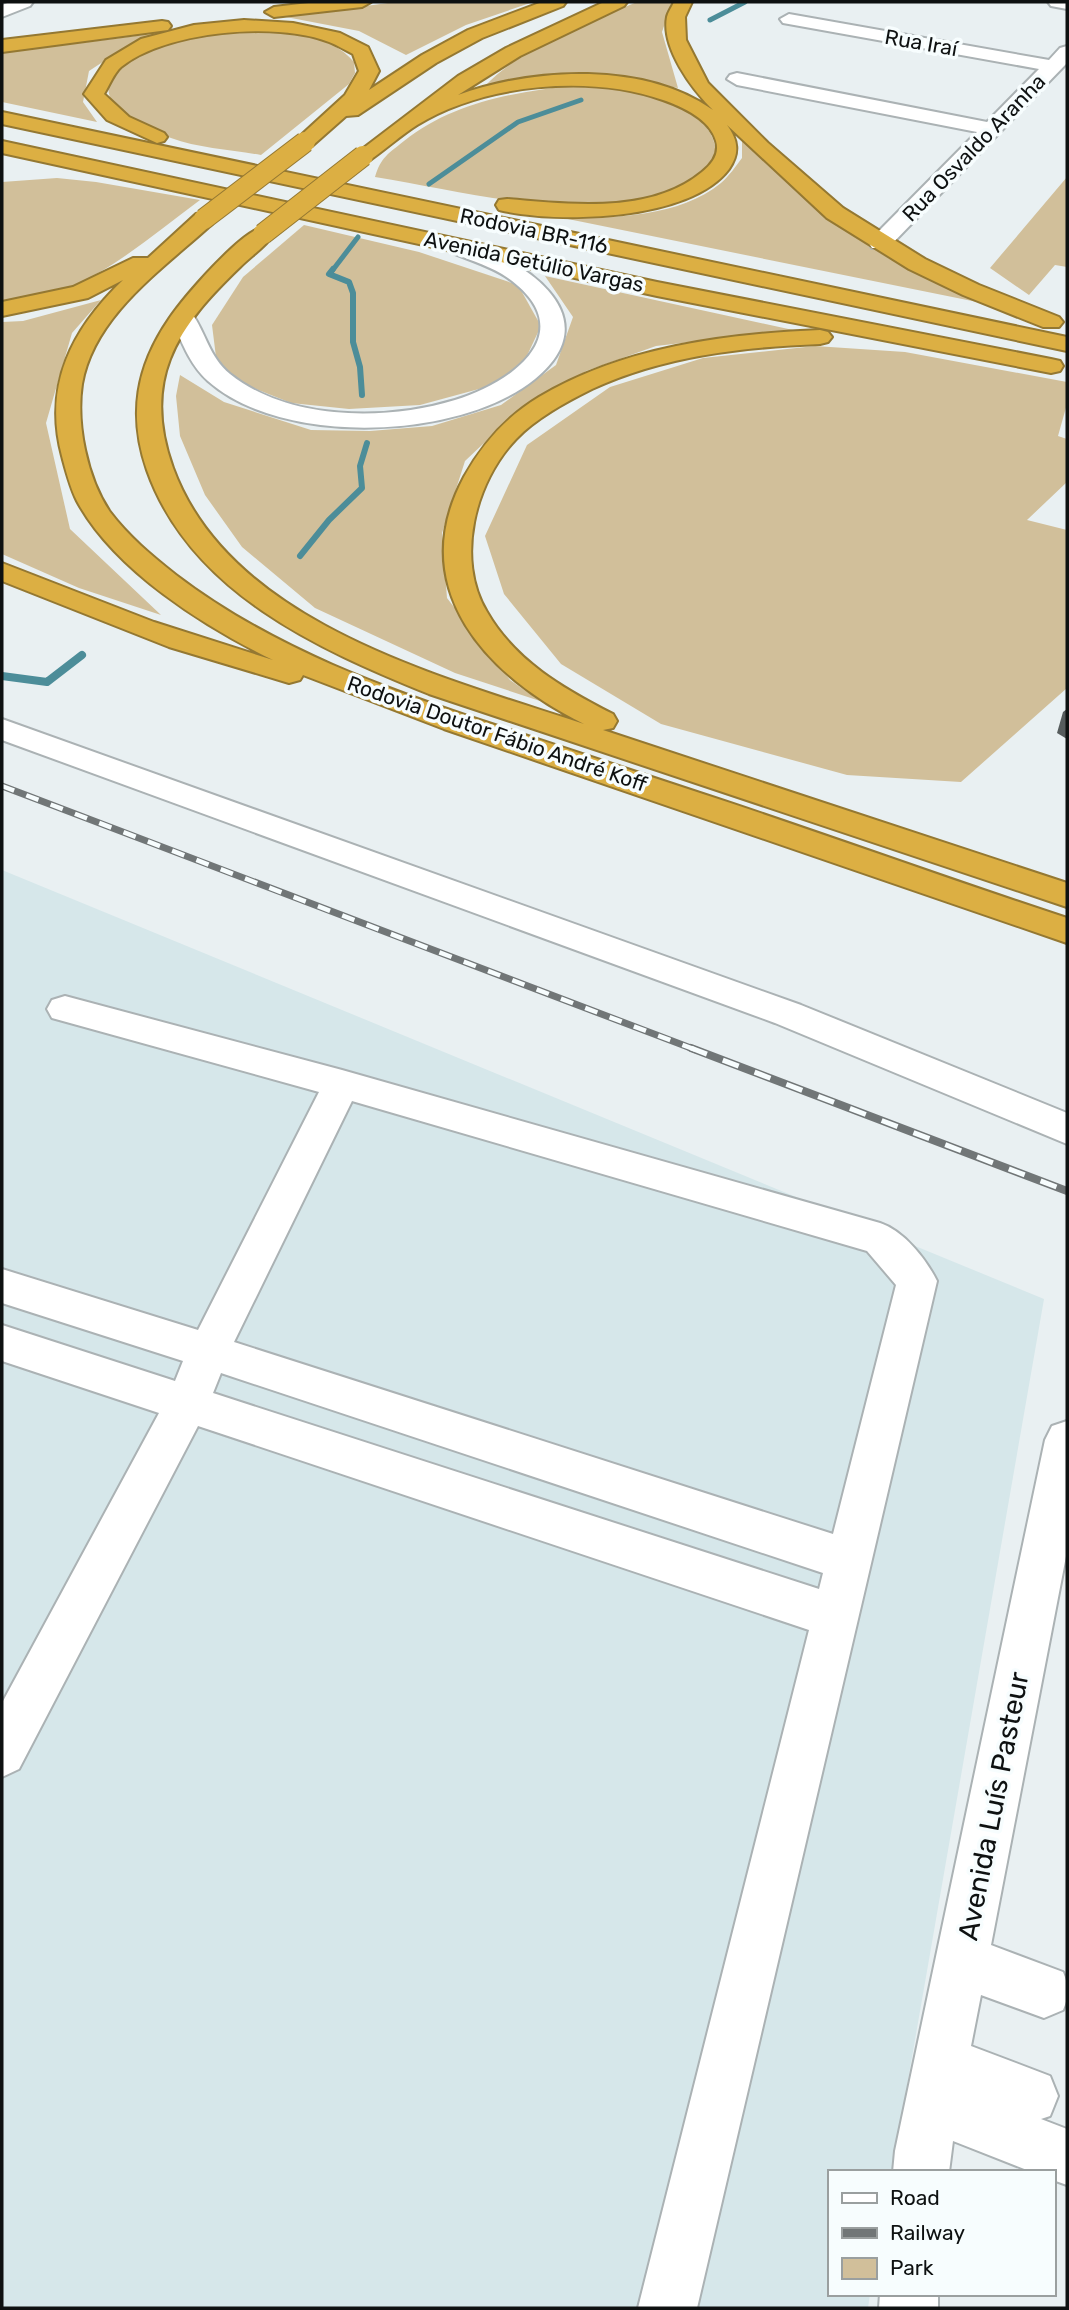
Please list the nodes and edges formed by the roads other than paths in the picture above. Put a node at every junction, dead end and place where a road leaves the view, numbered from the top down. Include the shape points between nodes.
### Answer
1 (24, 2) edge
2 (362, 2) edge
3 (557, 2) edge
4 (618, 2) edge
5 (683, 2) edge
6 (1057, 2) edge
7 (1067, 4) edge
8 (2, 12) edge
9 (789, 19) dead end
10 (2, 46) edge
11 (1060, 59) edge
12 (737, 79) dead end
13 (2, 118) edge
14 (412, 120) junction
15 (992, 129) junction
16 (2, 134) edge
17 (305, 142) junction
18 (2, 146) edge
19 (185, 149) junction
20 (18, 173) dead end
21 (159, 176) junction
22 (404, 194) junction
23 (194, 228) junction
24 (880, 243) junction
25 (458, 247) junction
26 (2, 309) edge
27 (183, 317) junction
28 (1066, 333) edge
29 (908, 340) junction
30 (1067, 359) edge
31 (1067, 369) edge
32 (2, 571) edge
33 (381, 698) junction
34 (2, 729) edge
35 (732, 783) junction
36 (1067, 895) edge
37 (1067, 931) edge
38 (65, 1009) dead end
39 (342, 1084) junction
40 (1067, 1129) edge
41 (2, 1286) edge
42 (2, 1343) edge
43 (209, 1350) junction
44 (187, 1404) junction
45 (454, 1433) junction
46 (1067, 1440) edge
47 (574, 1472) junction
48 (433, 1484) junction
49 (554, 1524) junction
50 (848, 1560) junction
51 (835, 1616) junction
52 (2, 1752) edge
53 (962, 1961) junction
54 (1044, 1991) dead end
55 (937, 2084) junction
56 (1030, 2096) dead end
57 (1067, 2157) edge
58 (921, 2170) edge
59 (668, 2308) edge

1 - 8 street
2 - 10 highway
3 - 17 highway via 475,34 429,59
4 - 14 highway via 513,52 465,80
5 - 24 highway via 676,17 677,40 700,86 835,213
6 - 7 street
9 - 11 street, Rua Iraí
11 - 15 street, Rua Osvaldo Aranha
12 - 15 street
13 - 19 highway, Rodovia BR-116
13 - 28 highway, Rodovia BR-116
14 - 22 highway via 454,101 503,87 565,79 605,81 640,86 694,105 719,127 727,150 723,163 695,187 619,208 533,207
14 - 27 highway, Rodovia Doutor Fábio André Koff, bridge via 263,234 208,285
15 - 24 street, Rua Osvaldo Aranha
16 - 21 highway, Rodovia BR-116
17 - 19 highway via 366,82 370,69 366,58 327,34 244,25 161,38 124,55 98,79 94,94 114,116
17 - 23 highway, bridge
18 - 21 highway, Avenida Getúlio Vargas
19 - 22 highway, Rodovia BR-116
20 - 21 highway
21 - 25 highway, Avenida Getúlio Vargas
21 - 30 highway, Rodovia BR-116
22 - 28 highway, Rodovia BR-116
23 - 26 highway via 114,278 80,293
23 - 33 highway, Rodovia Doutor Fábio André Koff via 126,292 82,349 68,410 71,443 90,500 132,553 212,615 271,648
24 - 28 highway
25 - 27 street via 513,271 547,303 554,321 554,335 537,365 501,390 460,407 355,419 277,409 233,389 215,375 203,362
25 - 29 highway, Avenida Getúlio Vargas
27 - 35 highway, Rodovia Doutor Fábio André Koff via 153,375 148,405 150,436 157,468 176,506 236,577 272,606 374,662
29 - 31 highway, Avenida Getúlio Vargas
29 - 35 highway via 826,337 724,343 686,350 597,379 514,427 483,466 465,503 457,546 464,594 483,628 517,665 555,697 618,729 708,762
32 - 33 highway via 229,658
33 - 37 highway, Rodovia Doutor Fábio André Koff
34 - 40 street via 788,1014
35 - 36 highway, Rodovia Doutor Fábio André Koff
38 - 39 street
39 - 43 street
39 - 50 street via 880,1238 917,1281
41 - 43 street
42 - 44 street
43 - 44 street
43 - 45 street
44 - 48 street
44 - 52 street
45 - 47 street
45 - 48 street
46 - 53 street, Avenida Luís Pasteur
47 - 49 street
47 - 50 street
48 - 49 street
49 - 51 street
50 - 51 street
51 - 59 street
53 - 54 street
53 - 55 street, Avenida Luís Pasteur
55 - 56 street
55 - 57 street
55 - 58 street, Avenida Luís Pasteur

